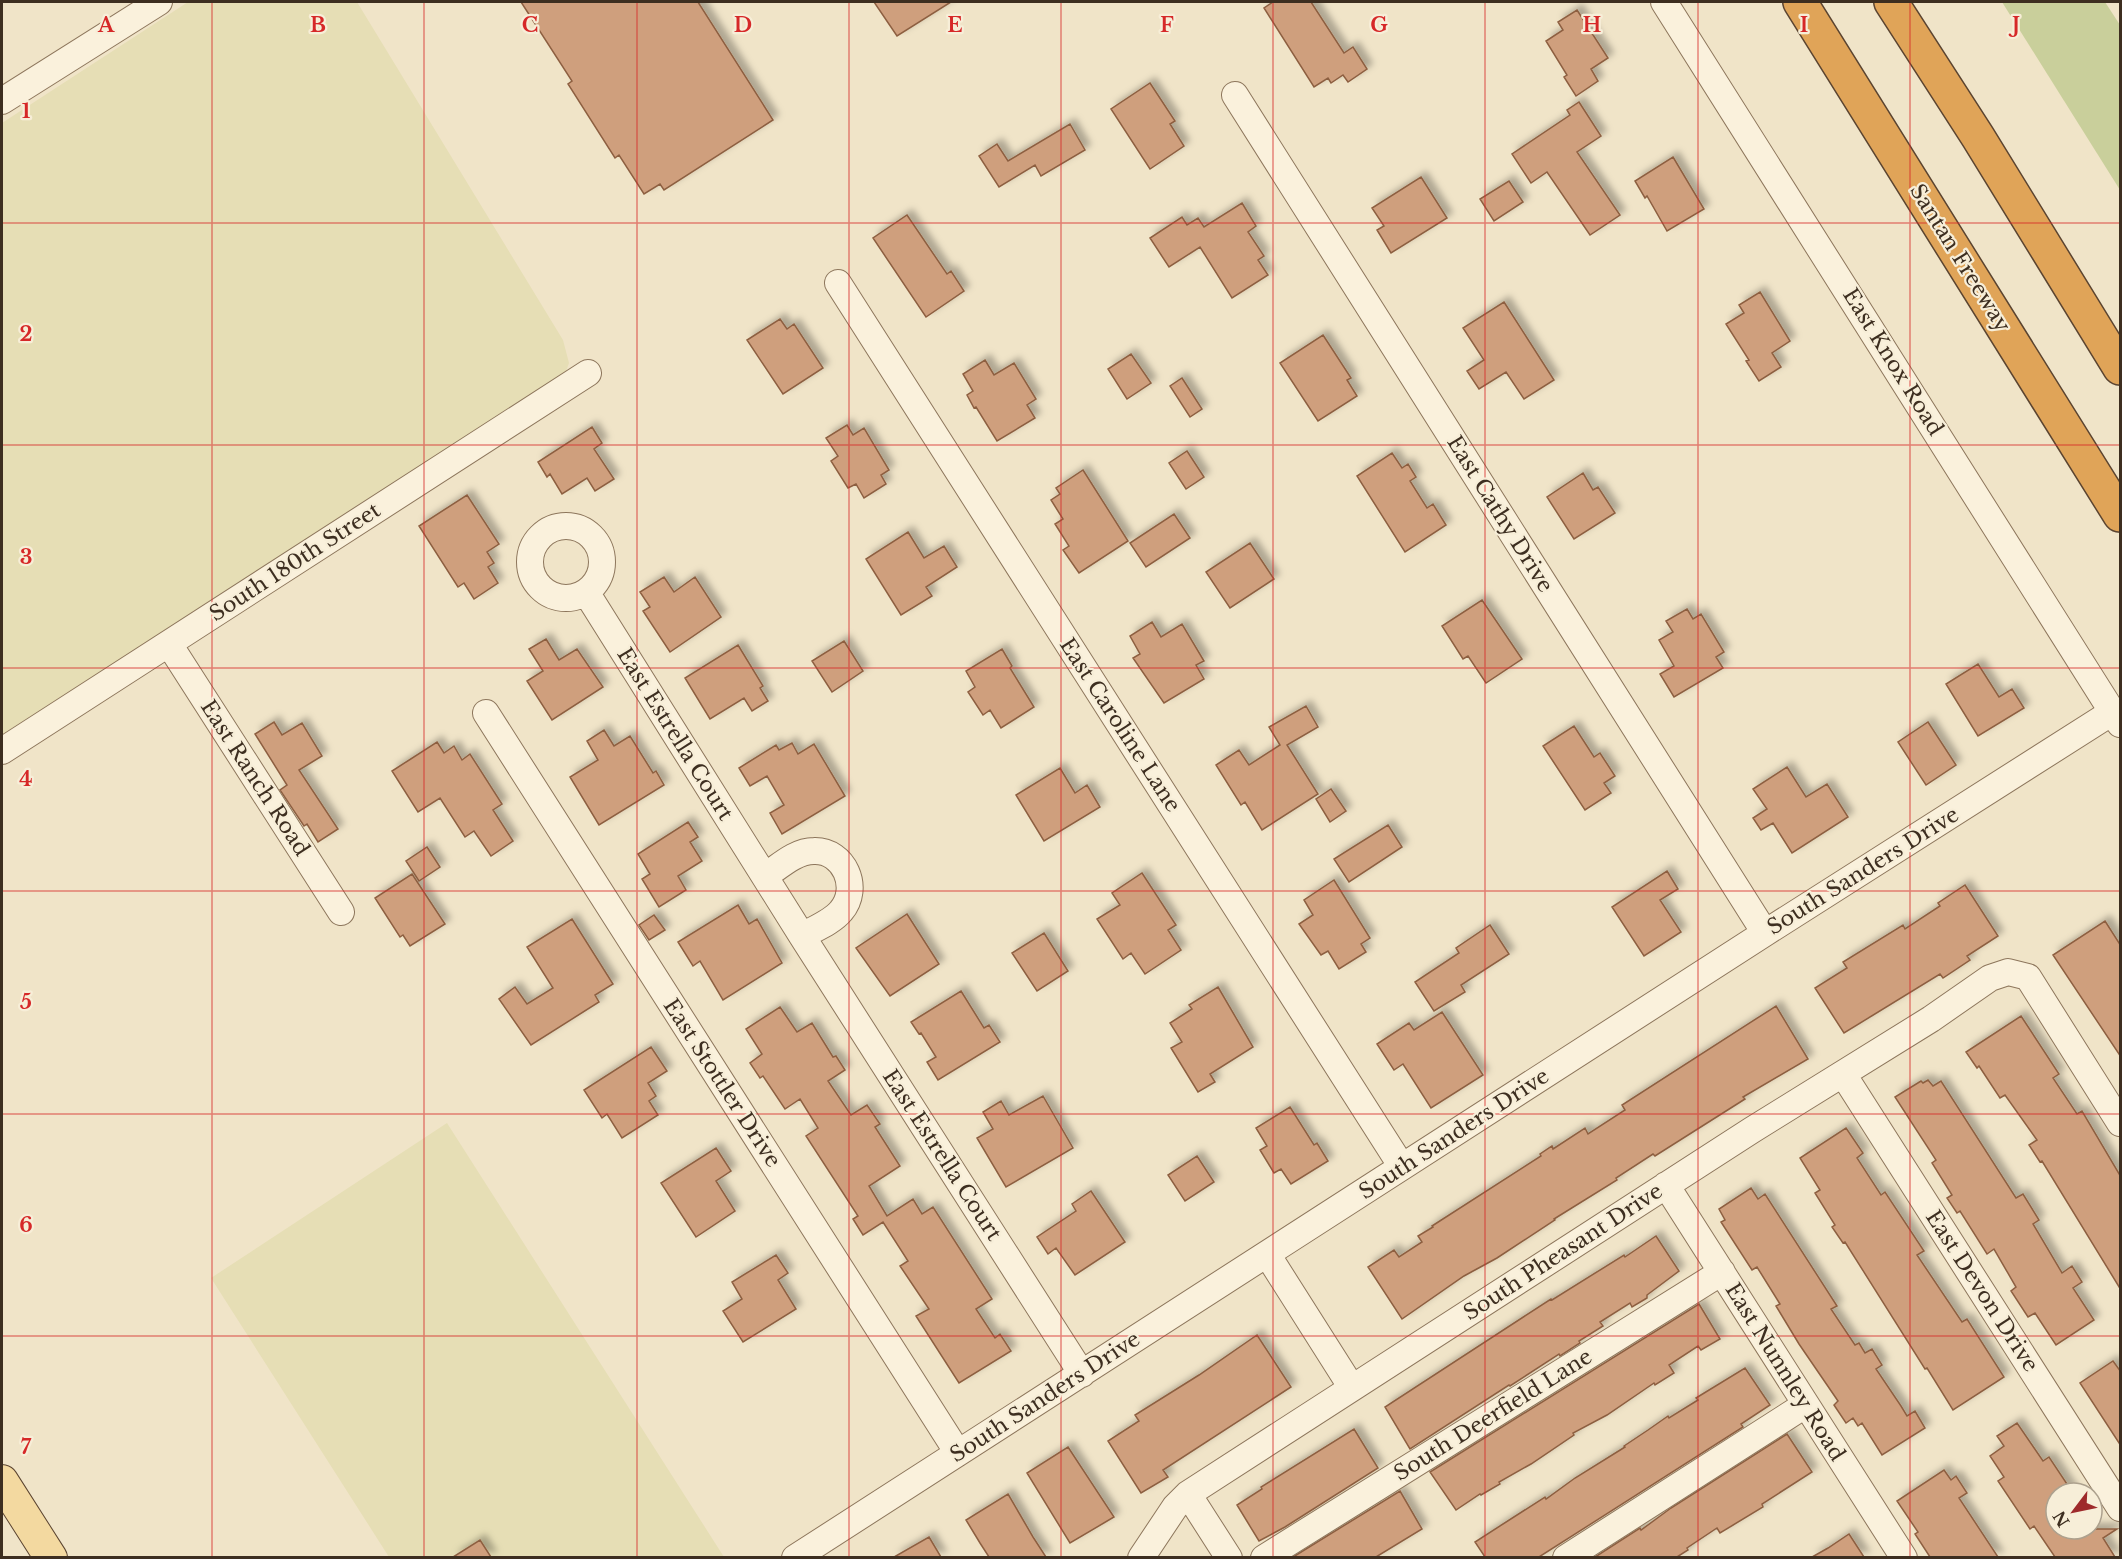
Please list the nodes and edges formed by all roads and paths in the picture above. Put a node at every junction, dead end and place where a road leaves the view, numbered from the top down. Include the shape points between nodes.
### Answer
1 (159, 2) edge
2 (1664, 2) edge
3 (1800, 2) edge
4 (1891, 2) edge
5 (1234, 95) dead end
6 (2, 101) edge
7 (838, 283) dead end
8 (2121, 368) edge
9 (588, 373) dead end
10 (2121, 515) edge
11 (586, 592) dead end
12 (169, 644) junction
13 (486, 712) dead end
14 (2117, 718) edge
15 (2, 751) edge
16 (765, 876) junction
17 (341, 912) dead end
18 (1766, 933) junction
19 (802, 936) junction
20 (1843, 1074) junction
21 (2121, 1123) edge
22 (1402, 1167) junction
23 (1666, 1185) junction
24 (1267, 1254) junction
25 (1722, 1272) junction
26 (1082, 1374) junction
27 (1352, 1388) junction
28 (1805, 1405) junction
29 (958, 1453) junction
30 (2, 1481) edge
31 (1188, 1494) junction
32 (2121, 1508) edge
33 (51, 1557) edge
34 (795, 1557) edge
35 (1141, 1557) edge
36 (1229, 1557) edge
37 (1264, 1557) edge
38 (1566, 1557) edge
39 (1904, 1557) edge

1 - 6 street
2 - 14 street, East Knox Road
3 - 10 highway, Santan Freeway
4 - 8 highway
5 - 18 street, East Cathy Drive
7 - 22 street, East Caroline Lane
9 - 12 street, South 180th Street
11 - 16 street, East Estrella Court
12 - 15 street, South 180th Street
12 - 17 street, East Ranch Road
13 - 29 street, East Stottler Drive
14 - 18 street, South Sanders Drive
16 - 19 street, East Estrella Court
16 - 19 street via 803,852 826,853 844,867 849,878 847,902 840,912
18 - 22 street, South Sanders Drive
19 - 26 street, East Estrella Court
20 - 21 street, South Pheasant Drive via 1990,978 2008,972 2028,977
20 - 23 street, South Pheasant Drive
20 - 32 street, East Devon Drive
22 - 24 street, South Sanders Drive
23 - 25 street, East Nunnley Road
23 - 27 street, South Pheasant Drive
24 - 26 street, South Sanders Drive
24 - 27 street
25 - 28 street, East Nunnley Road
25 - 37 street, South Deerfield Lane
26 - 29 street, South Sanders Drive
27 - 31 street, South Pheasant Drive
28 - 38 street
28 - 39 street, East Nunnley Road
29 - 34 street, South Sanders Drive
30 - 33 main road
31 - 35 street, South Pheasant Drive
31 - 36 street

